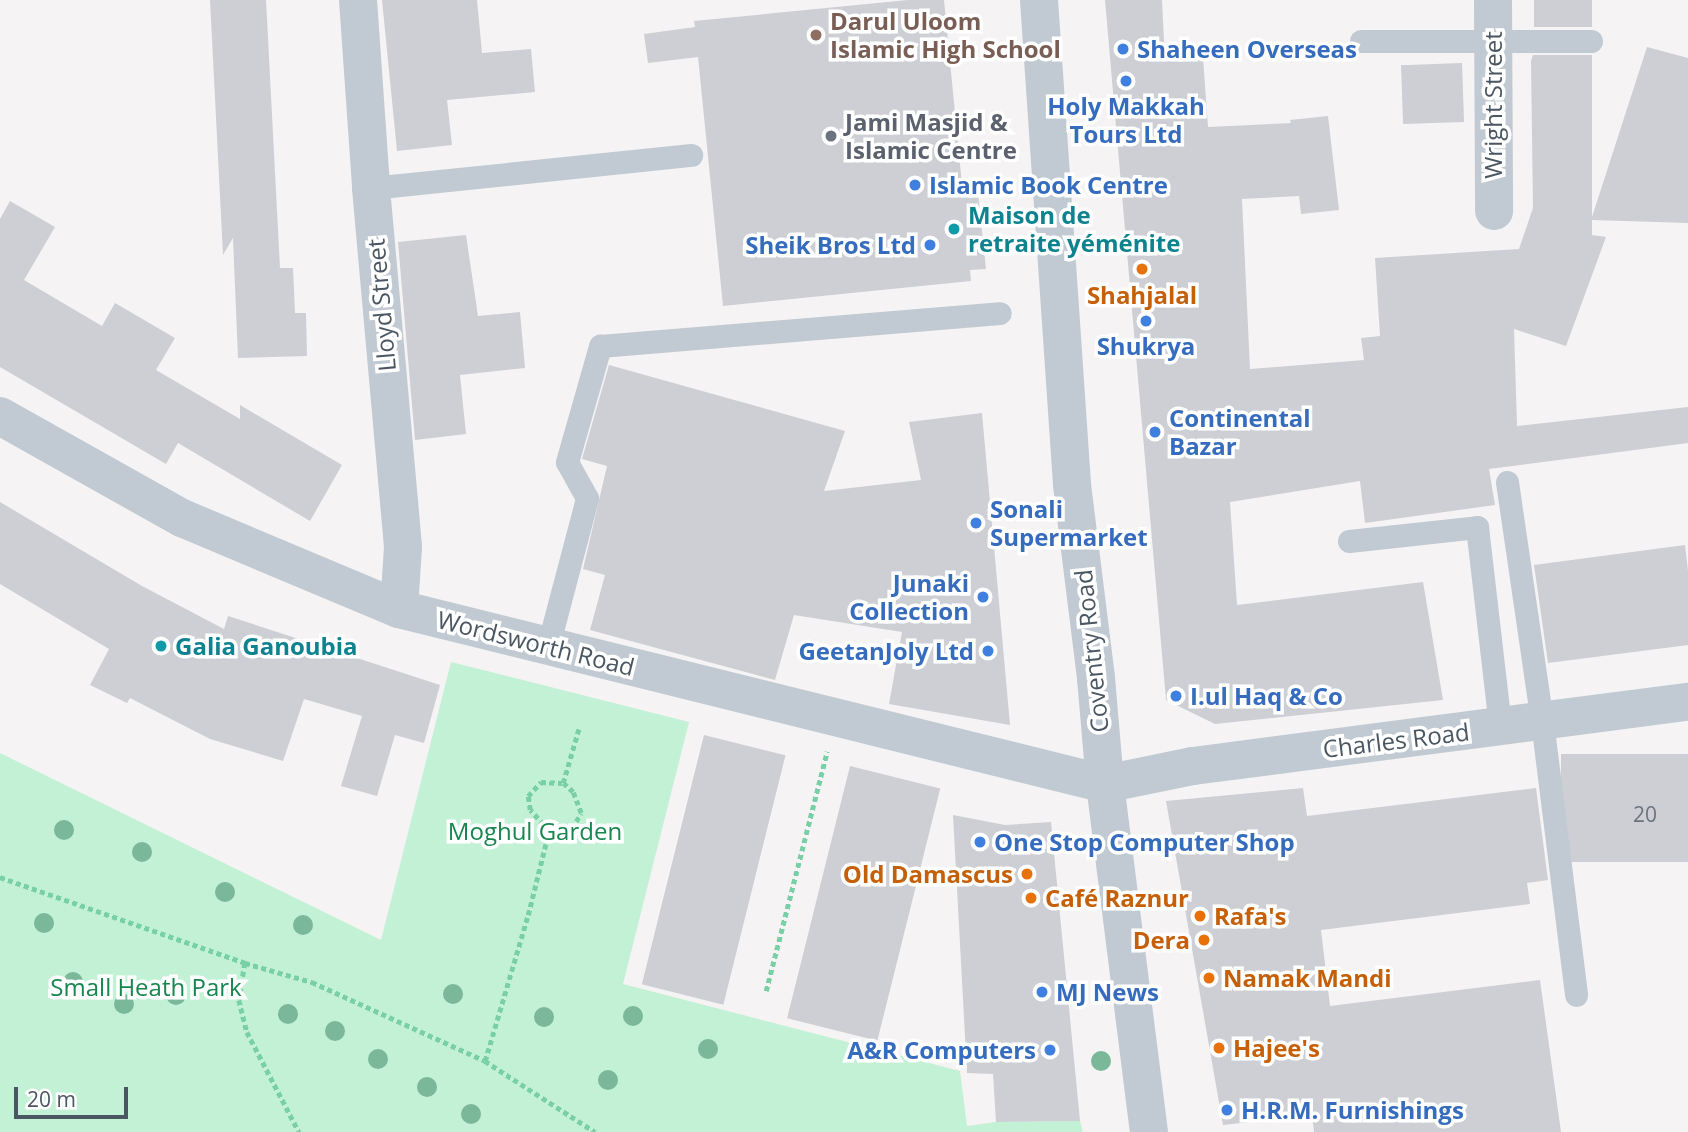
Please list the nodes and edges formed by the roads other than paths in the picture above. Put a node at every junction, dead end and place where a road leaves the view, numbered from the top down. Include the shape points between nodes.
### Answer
1 (358, 0) edge
2 (1039, 0) edge
3 (1493, 0) edge
4 (1493, 39) junction
5 (1362, 41) dead end
6 (1591, 41) dead end
7 (691, 155) dead end
8 (371, 188) junction
9 (1494, 211) dead end
10 (1000, 313) dead end
11 (0, 416) edge
12 (1507, 482) dead end
13 (1349, 541) dead end
14 (399, 609) junction
15 (548, 646) junction
16 (1688, 702) edge
17 (1542, 721) junction
18 (1500, 726) junction
19 (1105, 784) junction
20 (1576, 995) dead end
21 (1149, 1132) edge

1 - 8 street, Lloyd Street
2 - 19 street, Coventry Road via 1072,485
3 - 4 street, Wright Street
4 - 5 lane
4 - 6 lane
4 - 9 street, Wright Street
7 - 8 lane
8 - 14 street, Lloyd Street via 403,547
10 - 15 lane via 600,346 567,462 587,498
11 - 14 street, Wordsworth Road via 182,518
12 - 17 lane
13 - 18 lane via 1477,527
14 - 15 street, Wordsworth Road
15 - 19 street, Wordsworth Road
16 - 17 street, Charles Road
17 - 18 street, Charles Road
17 - 20 lane
18 - 19 street, Charles Road via 1193,765
19 - 21 street, Coventry Road

